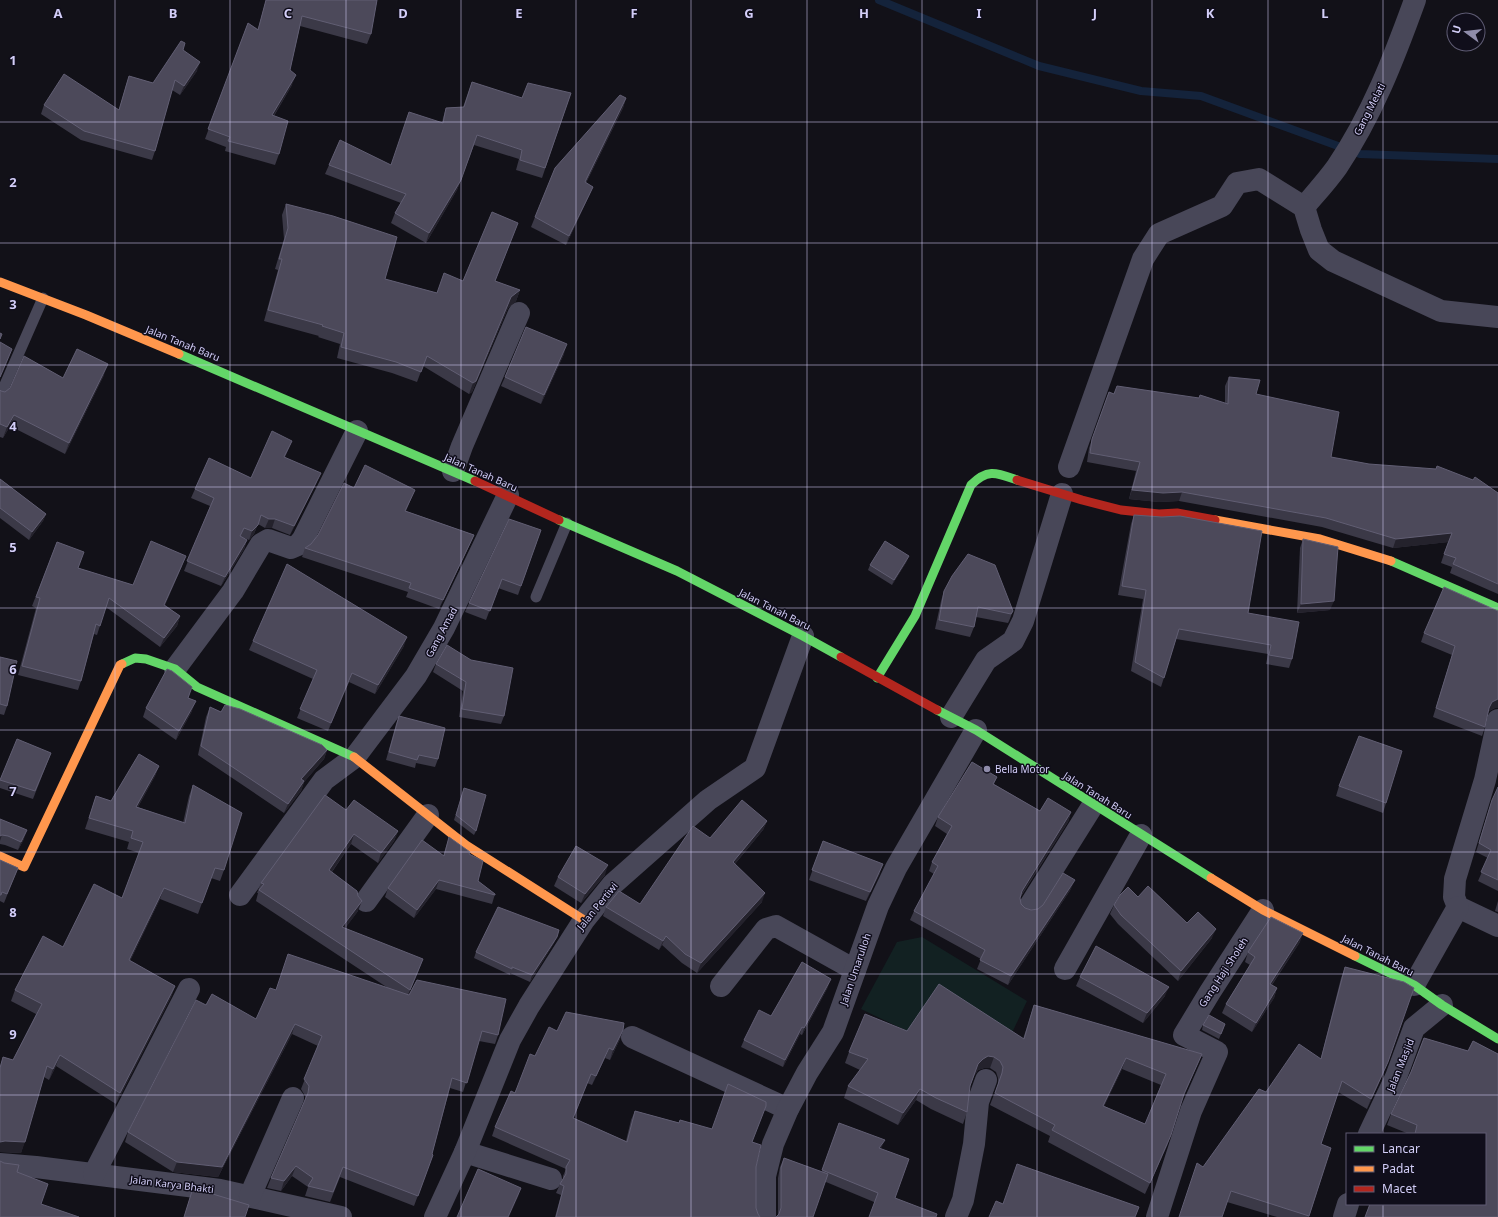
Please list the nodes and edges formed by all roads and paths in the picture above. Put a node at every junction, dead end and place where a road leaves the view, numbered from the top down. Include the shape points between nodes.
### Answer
1 (1415, 0) edge
2 (1304, 207) junction
3 (0, 282) edge
4 (43, 298) junction
5 (519, 313) dead end
6 (1498, 317) edge
7 (0, 396) edge
8 (357, 431) junction
9 (1069, 467) dead end
10 (453, 471) junction
11 (1062, 494) junction
12 (508, 495) junction
13 (566, 523) junction
14 (536, 597) dead end
15 (1498, 608) edge
16 (802, 636) junction
17 (176, 669) junction
18 (877, 678) junction
19 (955, 710) junction
20 (1498, 720) edge
21 (976, 730) junction
22 (355, 757) junction
23 (1093, 804) junction
24 (428, 815) junction
25 (1140, 835) junction
26 (0, 856) edge
27 (240, 895) dead end
28 (366, 901) dead end
29 (1029, 907) dead end
30 (1458, 907) junction
31 (1263, 910) junction
32 (584, 920) junction
33 (1498, 926) edge
34 (1065, 969) dead end
35 (855, 970) junction
36 (1418, 977) junction
37 (721, 986) dead end
38 (189, 989) dead end
39 (1442, 1005) junction
40 (632, 1038) dead end
41 (1498, 1039) edge
42 (986, 1080) dead end
43 (293, 1098) dead end
44 (788, 1109) junction
45 (1370, 1133) edge
46 (464, 1152) junction
47 (0, 1164) edge
48 (94, 1174) junction
49 (551, 1179) dead end
50 (250, 1196) junction
51 (1348, 1205) edge
52 (341, 1217) edge
53 (435, 1217) edge
54 (765, 1217) edge
55 (956, 1217) edge
56 (1157, 1217) edge
57 (1344, 1217) edge

1 - 2 street, Gang Melati via 1395,56 1367,117 1337,167
2 - 6 street via 1319,250 1333,261 1441,311
2 - 9 street via 1259,179 1238,183 1222,206 1159,234 1143,259
3 - 4 main road, Jalan Tanah Baru
4 - 7 lane
4 - 8 main road, Jalan Tanah Baru via 226,373
5 - 10 street
8 - 10 main road, Jalan Tanah Baru
8 - 17 street via 303,539 292,548 268,540 261,544 229,597
10 - 12 main road, Jalan Tanah Baru
11 - 15 main road via 1130,512 1163,515 1177,512 1320,539 1385,558
11 - 18 main road via 992,473 980,476 972,485 916,616
11 - 19 street via 1023,621 1013,641 986,660
12 - 13 main road, Jalan Tanah Baru
12 - 22 street, Gang Amad via 444,628 424,663
13 - 14 lane
13 - 16 main road, Jalan Tanah Baru via 677,571
16 - 18 main road, Jalan Tanah Baru
16 - 32 street, Jalan Pertiwi via 755,768 708,800 651,850 613,884
17 - 22 main road via 197,687
17 - 26 main road via 135,658 120,665 24,867
18 - 19 main road, Jalan Tanah Baru
19 - 21 main road, Jalan Tanah Baru
20 - 30 street via 1485,780 1455,879 1454,896
21 - 23 main road, Jalan Tanah Baru
21 - 35 street, Jalan Umarulloh via 896,868 878,906
22 - 24 main road
22 - 27 street, Gang Amad via 324,780
23 - 25 main road, Jalan Tanah Baru
23 - 29 street
24 - 28 street
24 - 32 main road via 466,845
25 - 31 main road, Jalan Tanah Baru
25 - 34 street
30 - 33 street
30 - 36 street
31 - 36 main road, Jalan Tanah Baru
31 - 56 street, Gang Haji Sholeh via 1184,1035 1217,1052 1191,1111
32 - 46 street, Jalan Pertiwi via 510,1040
35 - 37 street via 776,926 766,929
35 - 44 street, Jalan Umarulloh via 833,1032
36 - 39 main road, Jalan Tanah Baru
38 - 48 street
39 - 41 main road, Jalan Tanah Baru
39 - 45 street, Jalan Masjid via 1414,1028 1396,1077
40 - 44 street
42 - 55 street via 978,1102 974,1144 963,1200
43 - 50 street
44 - 54 street, Jalan Umarulloh via 773,1144 766,1176
46 - 49 street
46 - 53 street, Jalan Pertiwi
47 - 48 street, Jalan Karya Bhakti
48 - 50 street, Jalan Karya Bhakti
50 - 52 street, Jalan Karya Bhakti
51 - 57 street

